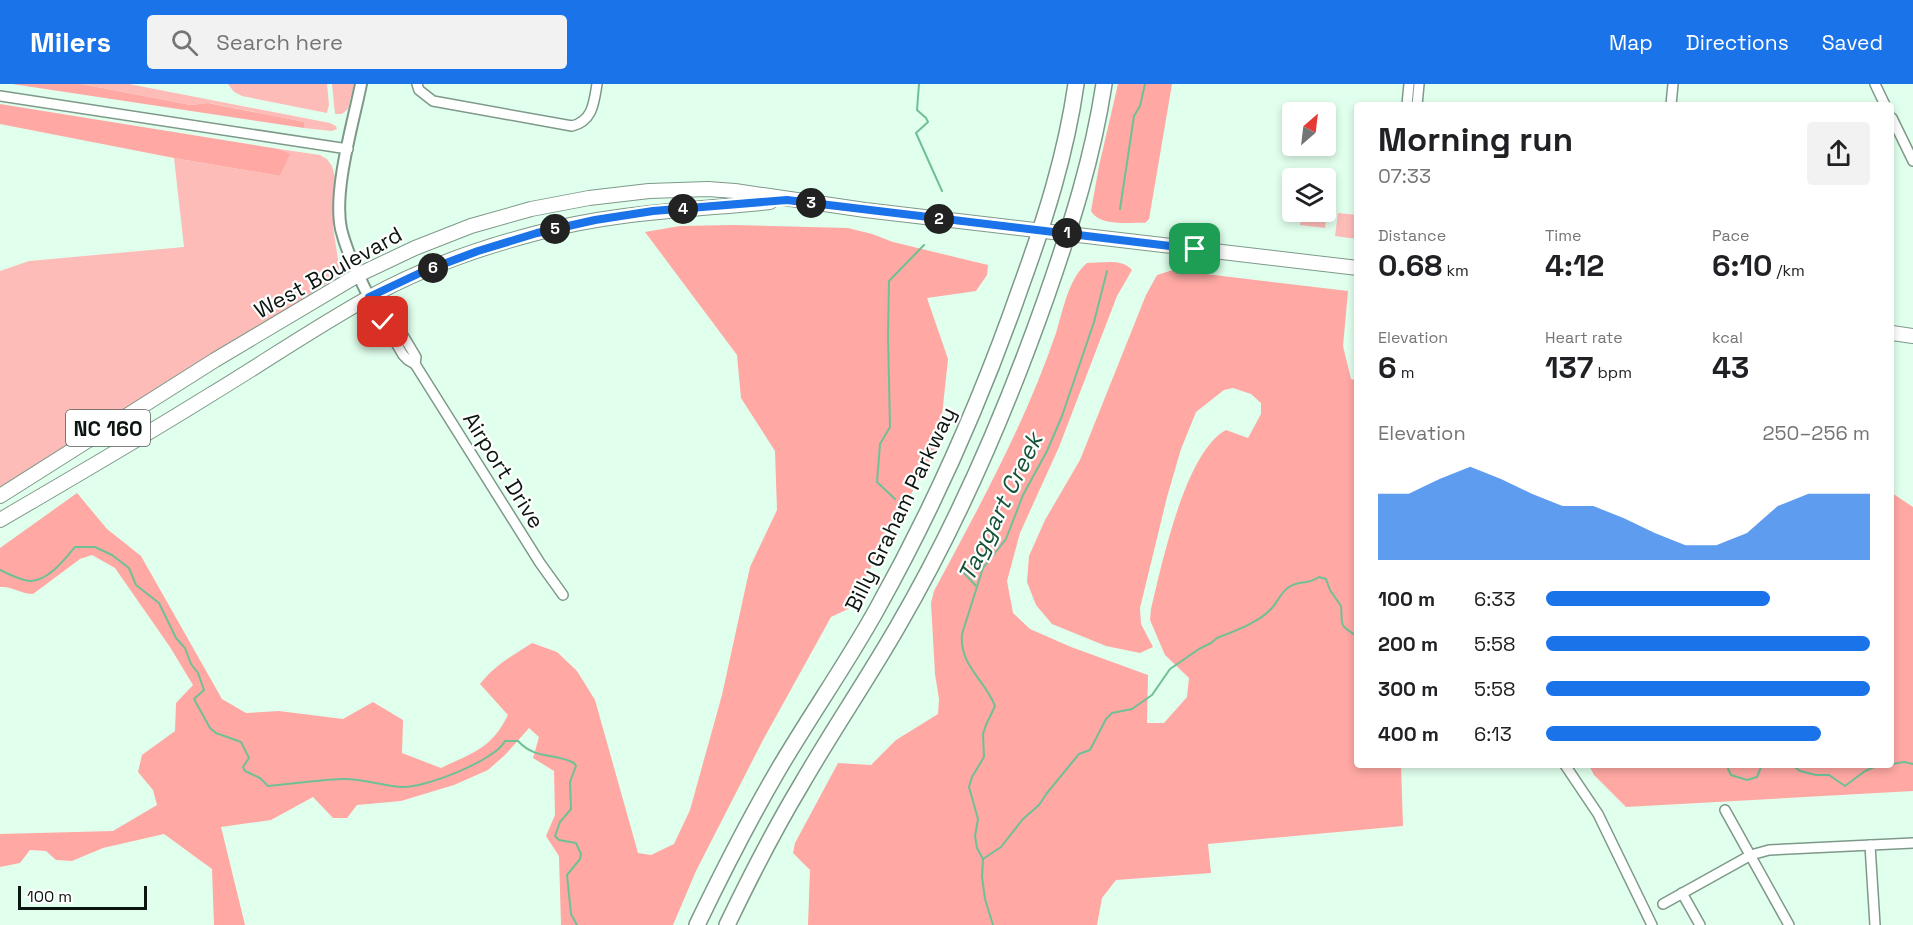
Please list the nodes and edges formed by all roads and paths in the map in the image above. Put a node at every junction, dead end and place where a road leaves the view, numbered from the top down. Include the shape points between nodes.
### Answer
1 (361, 84) edge
2 (417, 84) edge
3 (597, 84) edge
4 (1076, 84) edge
5 (1104, 84) edge
6 (1409, 84) edge
7 (1419, 84) edge
8 (1674, 84) edge
9 (1875, 84) edge
10 (0, 96) edge
11 (1407, 102) edge
12 (1417, 102) edge
13 (1671, 102) edge
14 (1884, 102) edge
15 (1894, 122) edge
16 (348, 149) junction
17 (1913, 161) edge
18 (787, 200) junction
19 (1041, 231) junction
20 (1068, 234) junction
21 (1354, 268) edge
22 (358, 275) junction
23 (373, 303) junction
24 (1894, 333) edge
25 (1913, 336) edge
26 (0, 496) edge
27 (0, 520) edge
28 (563, 595) dead end
29 (1567, 768) edge
30 (1725, 810) dead end
31 (1913, 843) edge
32 (1870, 845) junction
33 (1751, 855) junction
34 (1682, 893) junction
35 (1663, 904) dead end
36 (698, 925) edge
37 (728, 925) edge
38 (1652, 925) edge
39 (1700, 925) edge
40 (1789, 925) edge
41 (1875, 925) edge

1 - 16 street, Airport Drive
2 - 3 street via 433,100 572,126 588,117
4 - 19 highway, Billy Graham Parkway via 1064,148
5 - 20 highway
6 - 11 street
7 - 12 street
8 - 13 street
9 - 14 street
10 - 16 street
15 - 17 street
16 - 22 street, Airport Drive via 340,215 347,249
18 - 19 main road, West Boulevard / NC 160
18 - 22 main road, West Boulevard / NC 160 via 708,189 589,198 471,226
18 - 23 main road, West Boulevard / NC 160 via 653,211 548,230 422,272
19 - 20 main road, West Boulevard / NC 160
19 - 36 highway, Billy Graham Parkway via 987,379 936,497 876,611 748,823
20 - 21 main road, West Boulevard / NC 160
20 - 37 highway via 1012,389 956,518 899,625 772,836
22 - 23 street, Airport Drive
22 - 26 main road, West Boulevard / NC 160
23 - 27 main road, West Boulevard / NC 160
23 - 28 street, Airport Drive via 403,355 415,364
24 - 25 main road
29 - 38 street via 1598,814
30 - 33 street
31 - 32 street
32 - 33 street via 1769,850
32 - 41 street
33 - 34 street
33 - 40 street
34 - 35 street
34 - 39 street

